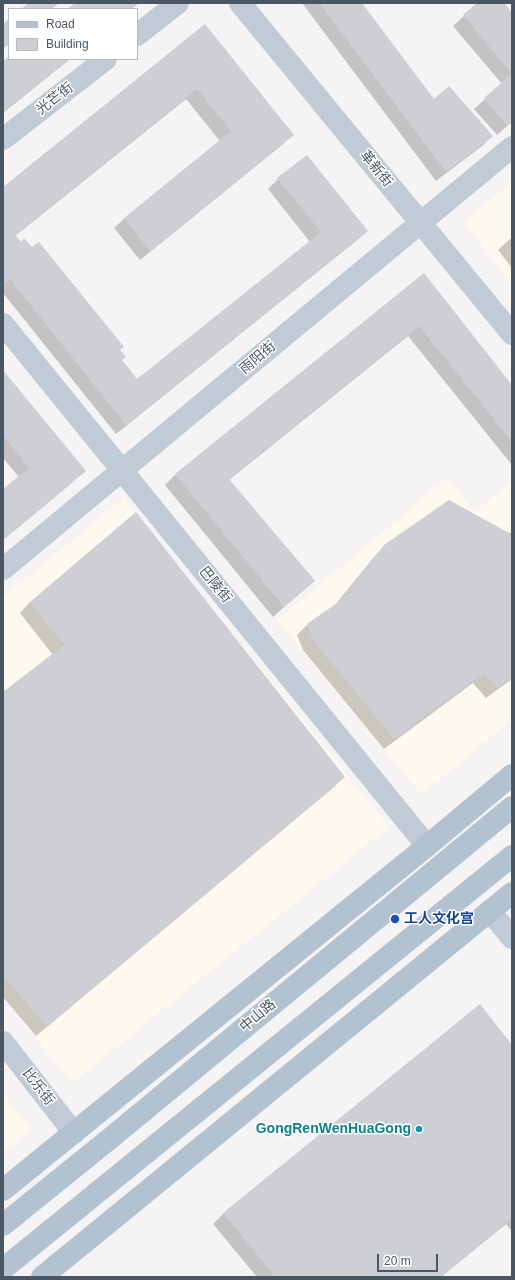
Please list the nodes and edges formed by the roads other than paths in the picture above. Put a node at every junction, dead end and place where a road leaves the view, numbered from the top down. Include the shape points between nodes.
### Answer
1 (178, 3) edge
2 (240, 3) edge
3 (138, 34) edge
4 (105, 60) edge
5 (3, 139) edge
6 (512, 147) edge
7 (420, 223) junction
8 (3, 324) edge
9 (512, 334) edge
10 (122, 471) junction
11 (3, 569) edge
12 (512, 775) edge
13 (512, 807) edge
14 (427, 846) junction
15 (512, 856) edge
16 (512, 893) edge
17 (490, 911) junction
18 (512, 938) edge
19 (3, 1042) edge
20 (74, 1133) junction
21 (3, 1190) edge
22 (3, 1225) edge
23 (3, 1269) edge
24 (42, 1277) edge

1 - 3 street
2 - 7 street, 革新街
4 - 5 street, 光芒街
6 - 7 street, 雨阳街
7 - 9 street, 革新街
7 - 10 street, 雨阳街
8 - 10 street, 巴陵街
10 - 11 street, 雨阳街
10 - 14 street, 巴陵街
12 - 14 main road
13 - 22 main road, 中山路
14 - 20 main road
15 - 23 main road
16 - 17 main road
17 - 18 street
17 - 24 main road
19 - 20 street, 比乐街
20 - 21 main road

